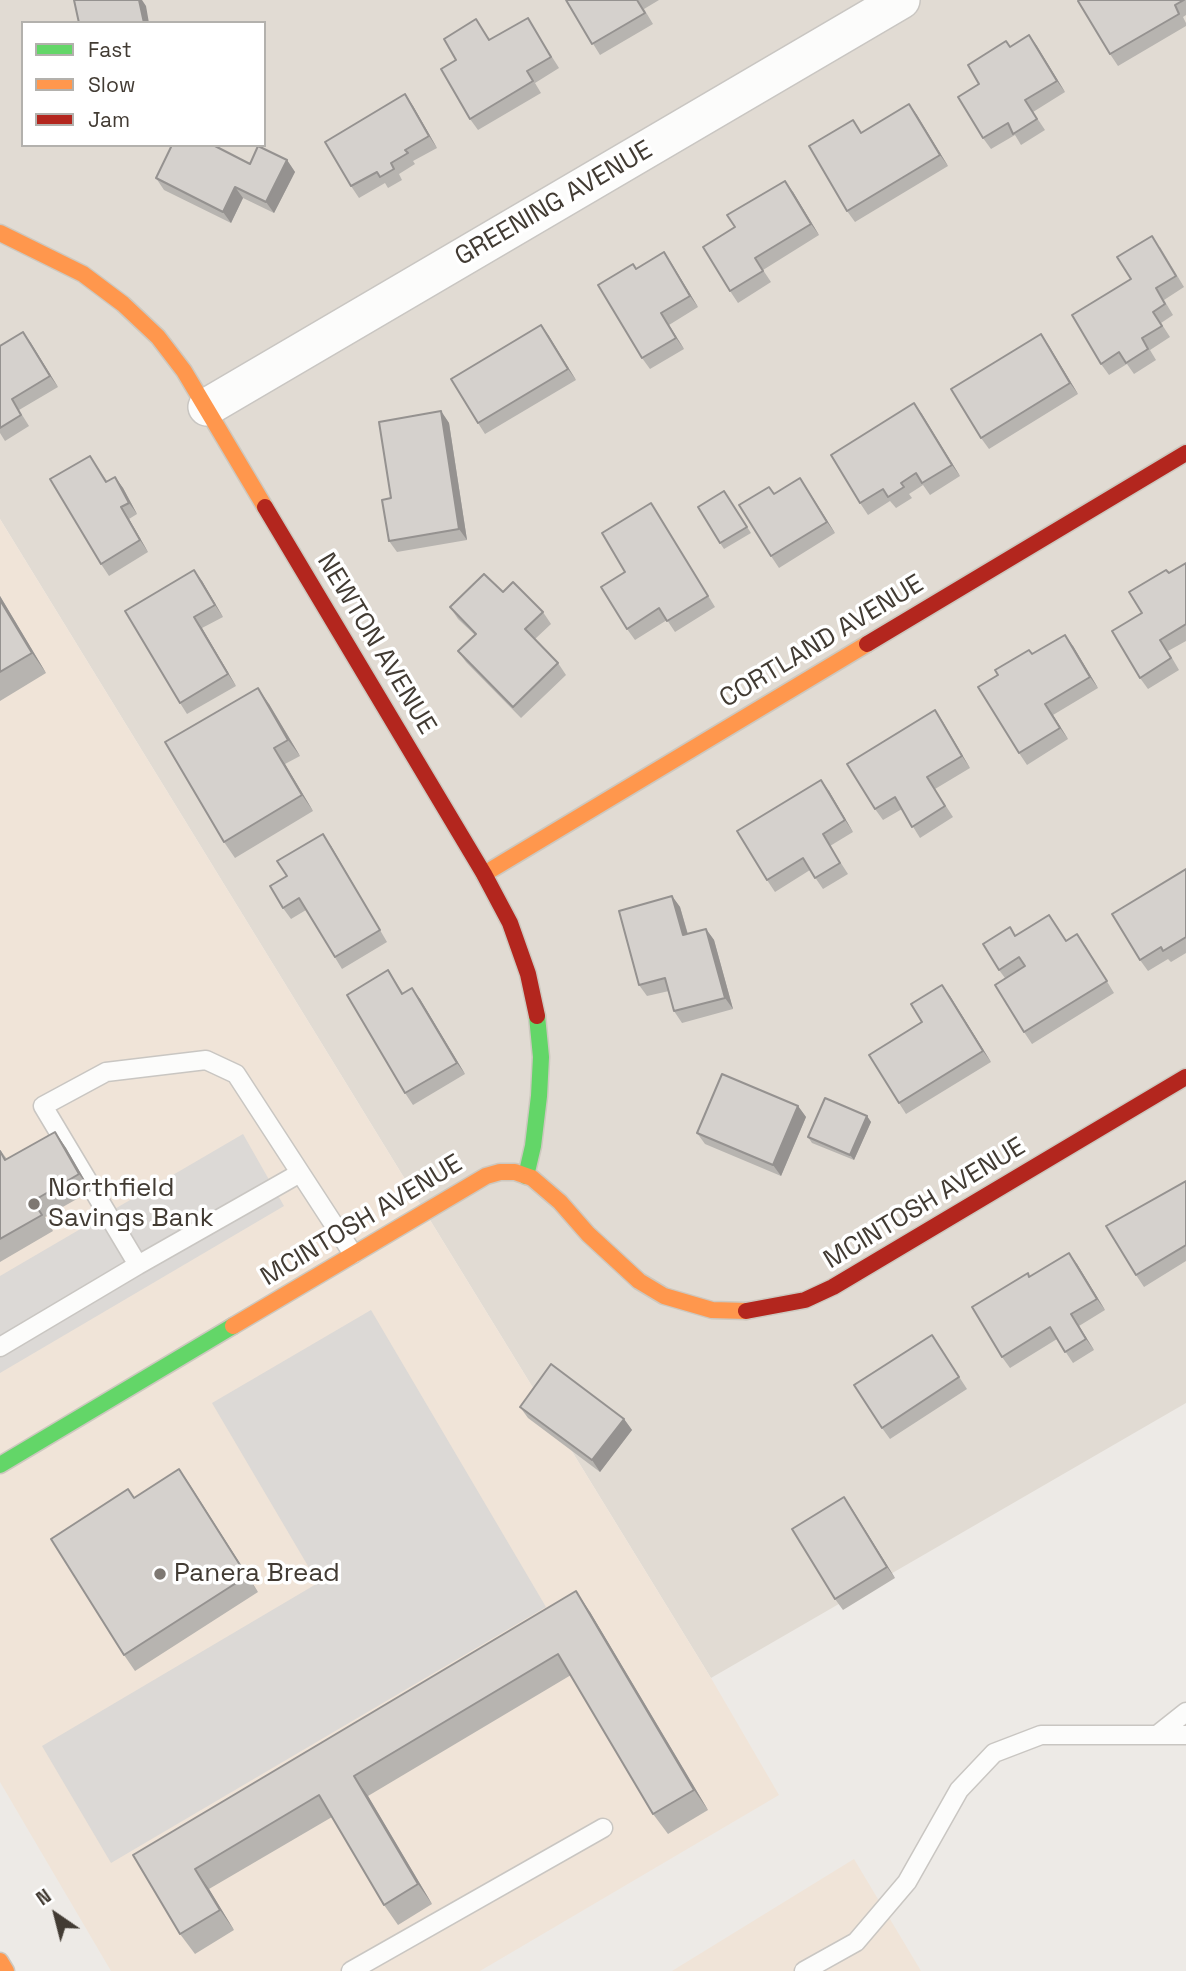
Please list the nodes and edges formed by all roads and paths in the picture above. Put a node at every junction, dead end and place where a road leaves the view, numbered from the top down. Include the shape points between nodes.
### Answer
1 (901, 0) edge
2 (0, 233) edge
3 (206, 407) junction
4 (1186, 453) edge
5 (484, 874) junction
6 (1186, 1077) edge
7 (300, 1173) junction
8 (526, 1176) junction
9 (353, 1254) junction
10 (138, 1265) junction
11 (0, 1347) edge
12 (0, 1465) edge
13 (1186, 1712) edge
14 (1157, 1735) junction
15 (1186, 1735) edge
16 (603, 1829) dead end
17 (0, 1961) edge
18 (6, 1971) edge
19 (351, 1971) edge
20 (804, 1971) edge

1 - 3 street, GREENING AVENUE
2 - 3 main road, NEWTON AVENUE via 83,274 123,304 158,337
3 - 5 main road, NEWTON AVENUE
4 - 5 main road, CORTLAND AVENUE
5 - 8 main road, NEWTON AVENUE via 510,923 538,1019 539,1097
6 - 8 main road, MCINTOSH AVENUE via 832,1287 805,1300 744,1311 687,1304 639,1281 545,1188
7 - 9 lane
7 - 10 lane
7 - 10 lane via 236,1074 206,1060 106,1072 43,1106
8 - 9 main road, MCINTOSH AVENUE via 500,1172 486,1176
9 - 12 main road, MCINTOSH AVENUE
10 - 11 lane
13 - 14 lane
14 - 15 lane
14 - 20 lane via 1041,1735 994,1753 959,1790 907,1882 856,1942
16 - 19 lane
17 - 18 main road

